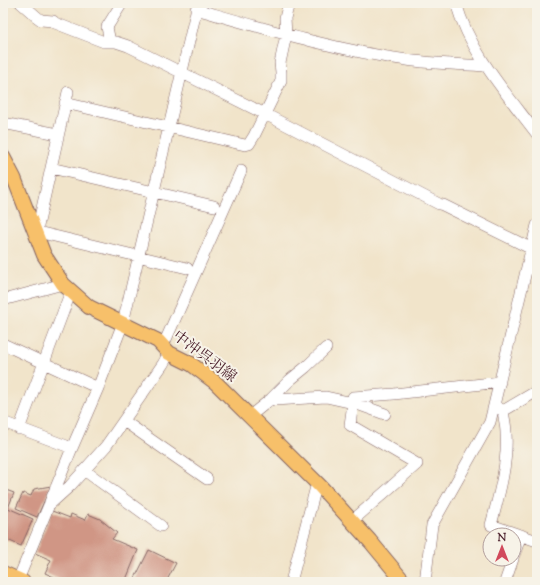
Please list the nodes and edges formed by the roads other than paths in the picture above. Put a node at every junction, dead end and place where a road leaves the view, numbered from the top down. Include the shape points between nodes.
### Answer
1 (21, 3) edge
2 (122, 3) edge
3 (289, 3) edge
4 (456, 3) edge
5 (197, 6) edge
6 (286, 35) junction
7 (107, 42) junction
8 (486, 66) junction
9 (182, 72) junction
10 (68, 92) dead end
11 (65, 103) junction
12 (265, 114) junction
13 (3, 123) edge
14 (169, 127) junction
15 (58, 134) junction
16 (537, 134) edge
17 (3, 157) edge
18 (51, 168) junction
19 (241, 171) dead end
20 (154, 192) junction
21 (214, 206) dead end
22 (537, 225) edge
23 (36, 235) junction
24 (532, 249) junction
25 (139, 257) junction
26 (187, 268) dead end
27 (67, 287) junction
28 (3, 300) edge
29 (124, 323) junction
30 (3, 344) edge
31 (326, 348) dead end
32 (166, 349) junction
33 (44, 363) junction
34 (500, 382) junction
35 (98, 388) junction
36 (537, 391) edge
37 (271, 399) junction
38 (353, 403) junction
39 (499, 408) junction
40 (384, 414) dead end
41 (250, 416) junction
42 (124, 421) junction
43 (3, 422) edge
44 (19, 428) junction
45 (72, 448) junction
46 (84, 470) junction
47 (207, 479) dead end
48 (317, 484) junction
49 (49, 505) junction
50 (352, 522) junction
51 (161, 526) dead end
52 (496, 527) edge
53 (522, 536) edge
54 (537, 541) edge
55 (510, 567) edge
56 (3, 573) edge
57 (21, 581) edge
58 (291, 582) edge
59 (404, 582) edge
60 (426, 582) edge
61 (504, 582) edge

1 - 7 street via 41,20 53,21 55,24
2 - 7 street via 107,27
3 - 6 street
4 - 8 street via 470,39
5 - 6 street
5 - 9 street
6 - 8 street via 342,49 407,60
6 - 12 street via 280,63 281,81
7 - 9 street via 128,46
8 - 16 street
9 - 12 street
9 - 14 street
10 - 11 street
11 - 14 street
11 - 15 street
12 - 14 street via 247,144
12 - 24 street
13 - 15 street
14 - 20 street
15 - 18 street
17 - 23 main road, 中沖呉羽線
18 - 20 street
18 - 23 street
19 - 32 street
20 - 21 street
20 - 25 street
22 - 24 street
23 - 25 street via 42,233
23 - 27 main road, 中沖呉羽線 via 44,255
24 - 34 street
25 - 26 street
25 - 29 street
27 - 28 street
27 - 29 main road, 中沖呉羽線 via 89,307
27 - 33 street
29 - 32 main road, 中沖呉羽線 via 158,341
29 - 35 street
30 - 33 street
31 - 37 street
32 - 41 main road, 中沖呉羽線 via 210,378
32 - 42 street via 163,364
33 - 35 street
33 - 44 street
34 - 38 street via 353,397
34 - 39 street
35 - 45 street
36 - 39 street
37 - 38 street via 326,397
37 - 41 street
38 - 40 street
38 - 50 street via 350,425 417,464
39 - 52 street via 506,433 506,455 491,525
39 - 60 street via 432,525
41 - 48 main road, 中沖呉羽線
42 - 46 street
42 - 47 street
43 - 44 street
44 - 45 street
45 - 49 street
46 - 49 street
46 - 51 street
48 - 50 main road, 中沖呉羽線
48 - 58 street
49 - 57 street
50 - 59 main road, 中沖呉羽線
53 - 54 street
55 - 61 street
56 - 57 main road

